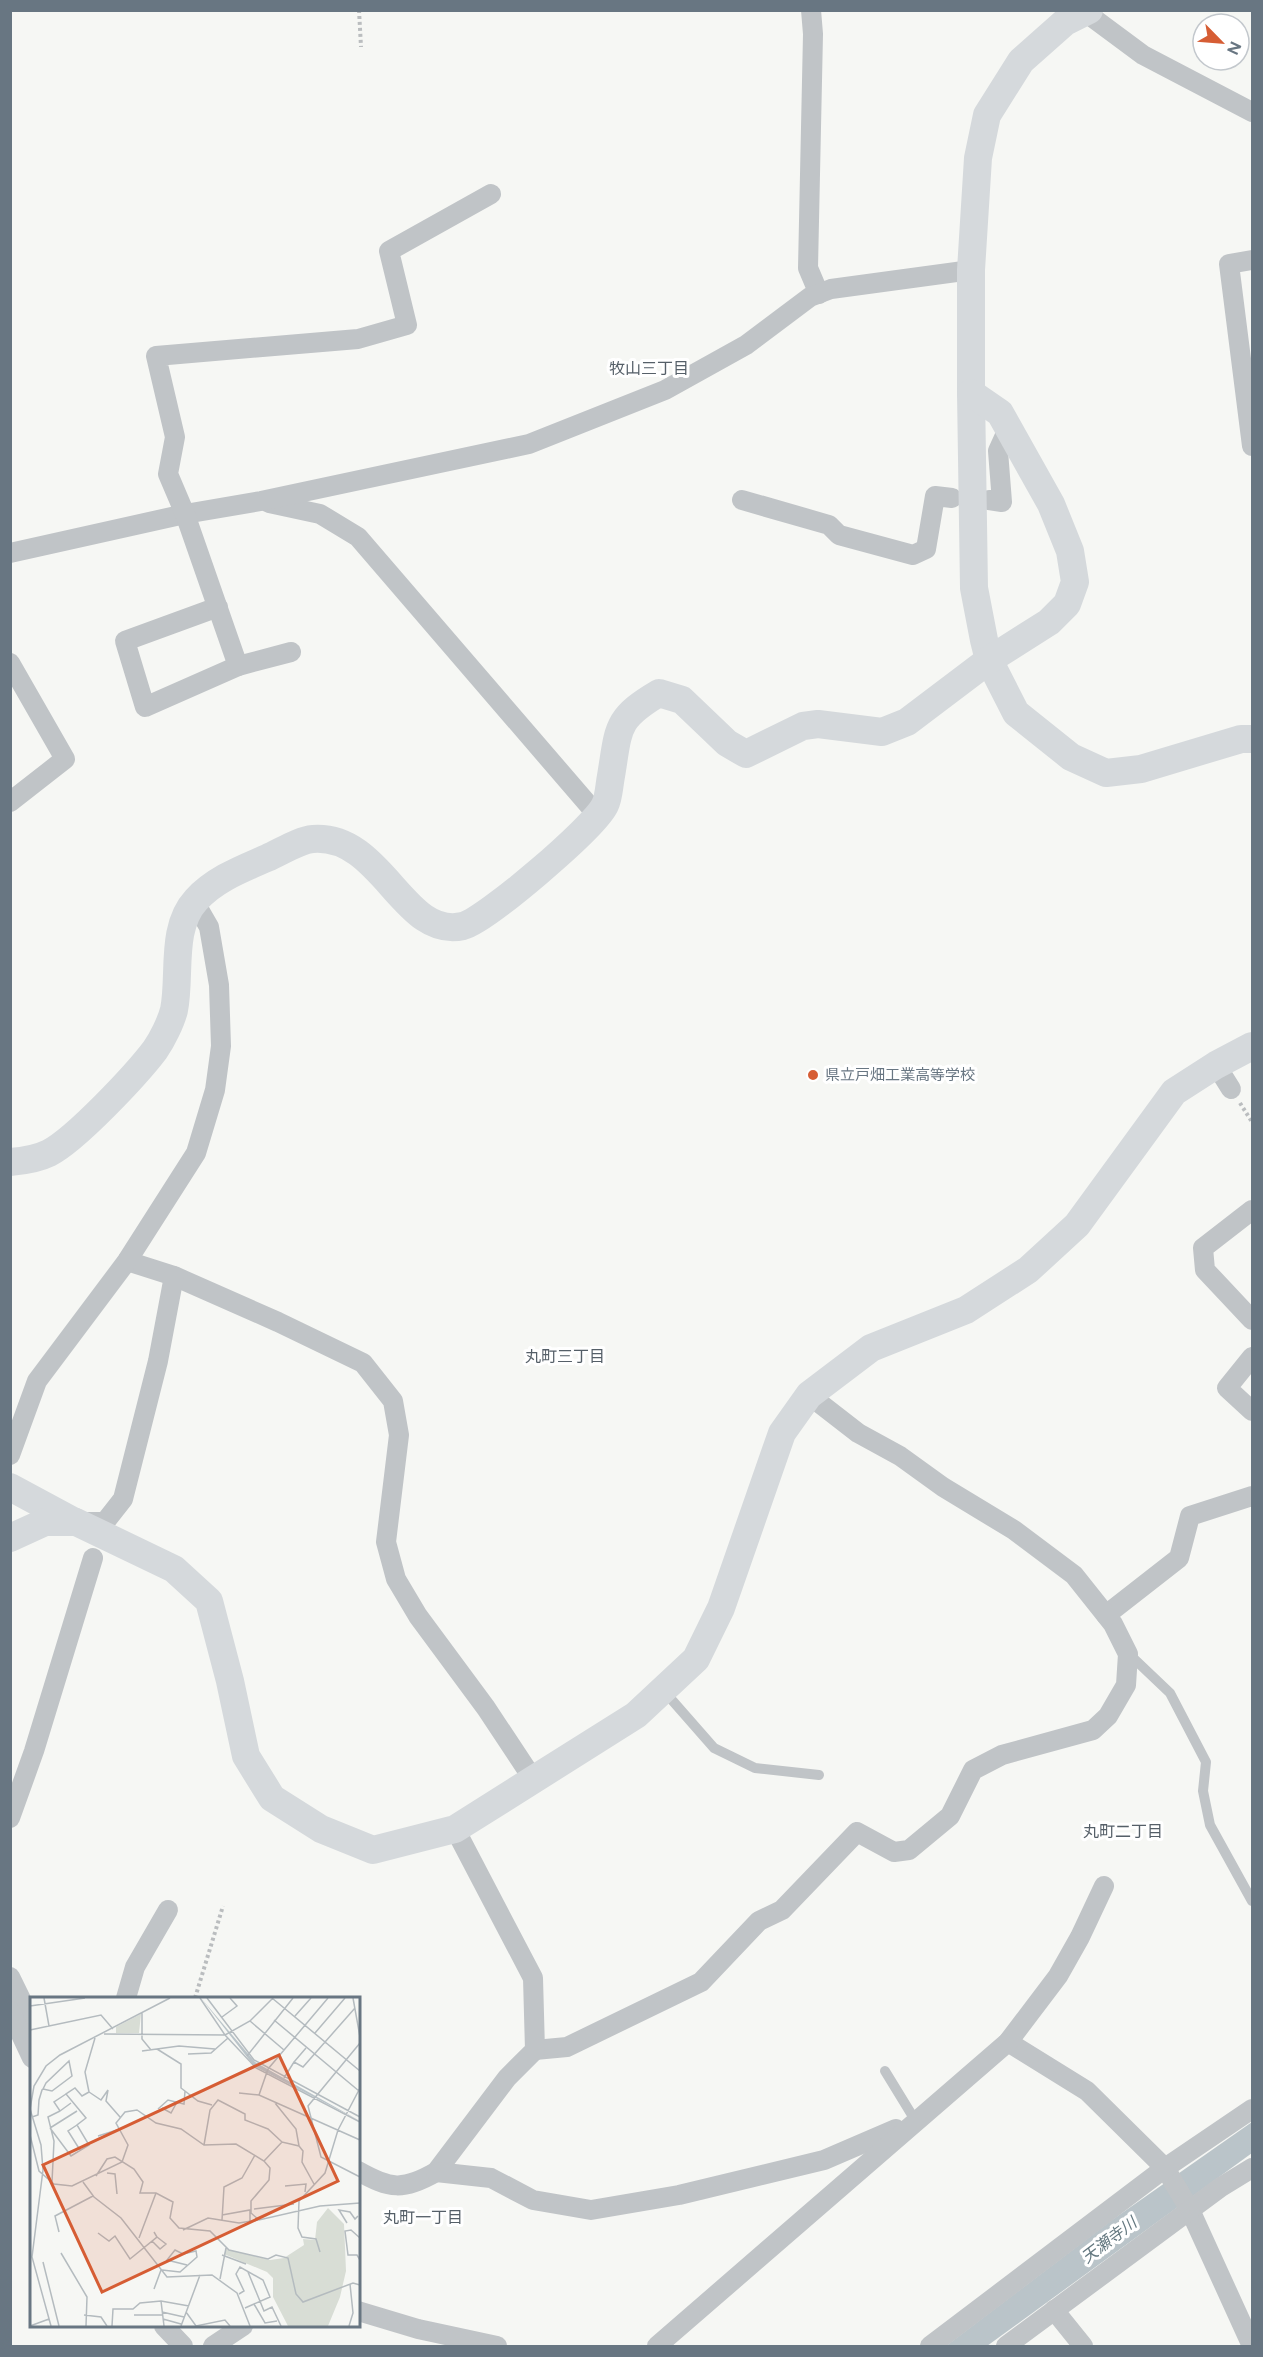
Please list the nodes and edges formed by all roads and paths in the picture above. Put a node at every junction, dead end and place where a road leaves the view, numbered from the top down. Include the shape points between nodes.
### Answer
1 (359, 10) edge
2 (811, 10) edge
3 (1087, 11) edge
4 (361, 48) dead end
5 (1252, 112) edge
6 (491, 194) dead end
7 (1252, 260) edge
8 (971, 270) junction
9 (819, 294) junction
10 (1247, 366) edge
11 (971, 393) junction
12 (1008, 429) junction
13 (1252, 446) edge
14 (952, 498) dead end
15 (742, 500) dead end
16 (989, 500) dead end
17 (261, 501) junction
18 (185, 513) junction
19 (10, 553) edge
20 (218, 607) junction
21 (291, 652) dead end
22 (988, 660) junction
23 (10, 663) edge
24 (238, 666) junction
25 (1252, 739) edge
26 (10, 802) edge
27 (599, 817) junction
28 (194, 901) junction
29 (1252, 1046) edge
30 (1216, 1065) junction
31 (1230, 1089) dead end
32 (10, 1162) edge
33 (1252, 1210) edge
34 (127, 1261) junction
35 (174, 1276) junction
36 (1252, 1320) edge
37 (1252, 1357) edge
38 (809, 1395) junction
39 (1252, 1411) edge
40 (10, 1455) edge
41 (10, 1487) edge
42 (1252, 1496) edge
43 (76, 1522) junction
44 (10, 1538) edge
45 (93, 1558) dead end
46 (1106, 1615) junction
47 (1128, 1654) junction
48 (663, 1690) junction
49 (819, 1775) dead end
50 (533, 1779) junction
51 (10, 1818) edge
52 (455, 1829) junction
53 (1104, 1886) dead end
54 (1252, 1901) edge
55 (223, 1906) dead end
56 (168, 1910) dead end
57 (10, 1977) edge
58 (126, 1997) edge
59 (195, 1997) edge
60 (10, 2011) edge
61 (30, 2018) edge
62 (1008, 2042) junction
63 (535, 2050) junction
64 (30, 2054) edge
65 (885, 2071) dead end
66 (1252, 2109) edge
67 (915, 2121) junction
68 (1165, 2168) junction
69 (1252, 2168) edge
70 (360, 2171) edge
71 (436, 2172) junction
72 (1190, 2210) junction
73 (1054, 2310) junction
74 (360, 2312) edge
75 (166, 2327) edge
76 (240, 2327) edge
77 (183, 2346) edge
78 (213, 2346) edge
79 (497, 2346) edge
80 (657, 2346) edge
81 (930, 2346) edge
82 (1006, 2346) edge
83 (1083, 2346) edge
84 (1252, 2346) edge

1 - 4 path
2 - 9 street via 808,268
3 - 5 street via 1143,55
3 - 8 street via 1065,22 1021,61 987,115 978,158
6 - 18 street via 389,251 407,325 358,339 156,356 176,437 168,474
7 - 10 street via 1229,264
8 - 9 street
8 - 11 street
9 - 17 street via 746,345 665,390 529,444
10 - 13 street
11 - 12 street via 1000,413
11 - 22 street via 974,588
12 - 16 street via 998,451 1002,501
12 - 22 street via 1051,504 1070,551 1075,582 1067,604 1049,622
14 - 15 street via 935,496 926,549 913,555
17 - 18 street
17 - 27 street via 320,514 358,537
18 - 19 street
18 - 20 street
20 - 24 street
20 - 24 street via 125,641 145,707
21 - 24 street
22 - 25 street via 1016,713 1071,757 1106,773 1141,769
22 - 27 street via 907,722 882,732 818,724 803,726 746,754 727,743 682,700 659,693 633,708 619,726 607,802
23 - 26 street via 65,759
27 - 28 street via 481,917 462,926 441,924 418,914 362,853 341,841 311,839 224,877
28 - 32 street via 179,935 174,1011 157,1048 86,1123 50,1152
28 - 34 street via 209,927 219,985 222,1046 215,1090 196,1154
29 - 30 street
30 - 31 street
30 - 38 street via 1174,1092 1077,1225 1028,1270 966,1310 871,1348
33 - 36 street via 1203,1248 1205,1270
34 - 35 street
34 - 40 street via 37,1381
35 - 43 street via 158,1361 123,1499 105,1522
35 - 50 street via 363,1363 393,1401 399,1435 386,1542 396,1580
37 - 39 street via 1227,1388
38 - 46 street via 858,1433 1014,1530 1074,1575
38 - 48 street via 782,1432 721,1608 696,1659
41 - 43 street
42 - 46 street via 1190,1516 1179,1558
43 - 44 street via 45,1522
43 - 52 street via 174,1569 209,1601 246,1756 273,1798 321,1829 373,1850
45 - 51 street
46 - 47 street
47 - 54 lane via 1170,1693 1206,1762 1203,1791 1210,1825
47 - 63 street via 1126,1685 1108,1716 1093,1730 1002,1755 973,1770 950,1816 909,1850 894,1852 857,1832 782,1910 759,1921 701,1983 567,2047
48 - 49 lane via 714,1748 755,1768
48 - 50 street via 636,1715
50 - 52 street
52 - 63 street via 533,1978
53 - 62 street via 1058,1976
55 - 59 path
56 - 58 street via 135,1966
57 - 61 street
60 - 64 street
62 - 67 street
62 - 68 street via 1087,2091
63 - 71 street via 507,2078
65 - 67 lane
66 - 68 street
67 - 71 street via 824,2160 679,2195 591,2210 533,2200 490,2178
67 - 80 street
68 - 72 street
68 - 81 street
69 - 72 street
70 - 71 street via 388,2187 421,2181
72 - 73 street
72 - 84 street
73 - 82 street
73 - 83 street
74 - 79 street
75 - 77 street
76 - 78 street

